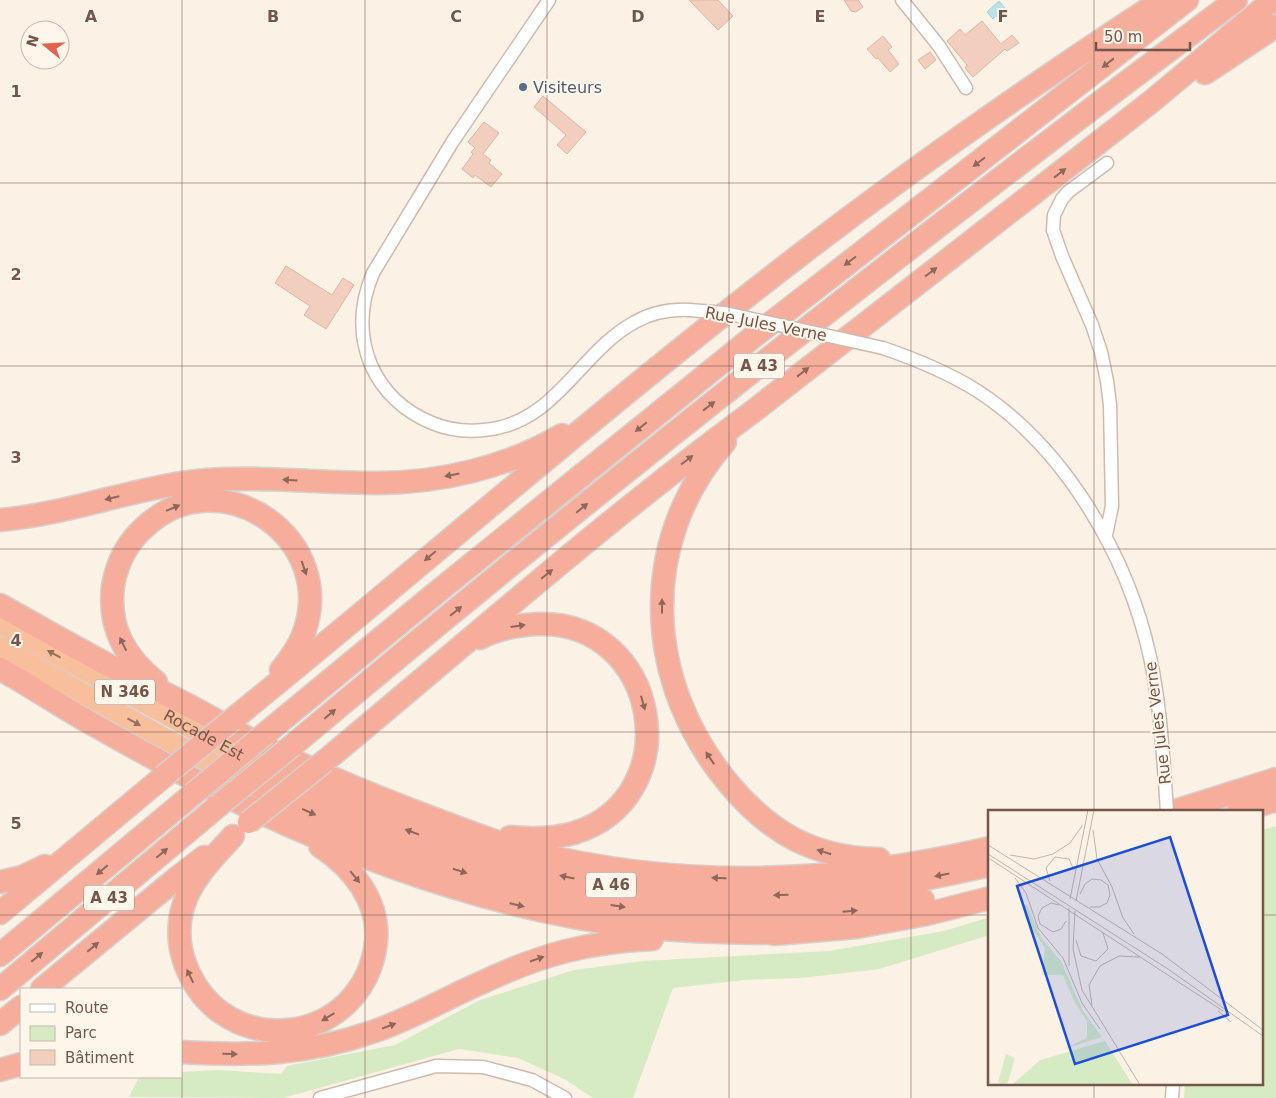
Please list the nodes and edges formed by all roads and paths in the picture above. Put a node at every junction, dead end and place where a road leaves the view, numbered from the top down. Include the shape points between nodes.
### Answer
1 (549, 0) edge
2 (902, 0) edge
3 (1145, 0) edge
4 (1162, 0) edge
5 (1187, 0) edge
6 (1236, 0) edge
7 (1273, 0) edge
8 (1276, 26) edge
9 (1092, 46) junction
10 (966, 88) dead end
11 (1106, 137) junction
12 (1107, 163) dead end
13 (635, 386) junction
14 (751, 413) junction
15 (0, 520) edge
16 (1106, 536) junction
17 (0, 605) edge
18 (0, 624) edge
19 (0, 648) edge
20 (457, 651) junction
21 (0, 669) edge
22 (0, 686) edge
23 (183, 702) junction
24 (251, 704) junction
25 (79, 717) junction
26 (251, 760) joint
27 (234, 774) joint
28 (1276, 779) edge
29 (1218, 797) junction
30 (1276, 800) edge
31 (1163, 810) edge
32 (1167, 810) edge
33 (1178, 810) edge
34 (1244, 810) edge
35 (289, 826) junction
36 (452, 826) junction
37 (241, 829) junction
38 (988, 848) edge
39 (75, 851) junction
40 (942, 859) junction
41 (988, 865) edge
42 (0, 882) edge
43 (988, 886) edge
44 (988, 898) edge
45 (0, 913) edge
46 (787, 933) junction
47 (0, 955) edge
48 (43, 988) edge
49 (0, 989) edge
50 (20, 1008) edge
51 (0, 1024) edge
52 (182, 1052) edge
53 (20, 1064) edge
54 (0, 1070) edge
55 (320, 1098) edge
56 (565, 1098) edge

1 - 16 street, Rue Jules Verne, bridge via 453,140 374,273 365,295 364,344 372,367 389,394 414,415 447,429 490,430 525,418 548,403 615,334 635,321 660,312 725,313 883,348 945,373 975,390 1008,413 1053,459
2 - 10 street
3 - 9 highway
4 - 9 highway
5 -> 47 highway, A 43, bridge via 752,337 459,574
49 -> 6 highway, A 43, bridge via 639,461 844,298
7 - 11 highway
8 - 11 highway
9 - 13 highway via 884,191
14 -> 11 highway
12 - 16 street via 1068,192 1058,205 1054,221 1057,243 1092,325 1107,381 1112,506
13 -> 15 highway via 541,446 453,475 379,483 206,480
13 -> 24 highway
20 -> 14 highway via 683,463
40 -> 14 highway via 843,856 790,838 765,821 732,788 699,743 684,713 664,639 662,600 669,550 678,517 700,475 716,451
16 - 32 street, Rue Jules Verne, bridge via 1132,598 1150,656
17 - 23 highway via 124,674
26 -> 18 highway, Rocade Est / N 346
19 -> 27 highway, Rocade Est / N 346
20 -> 36 highway via 488,634 517,626 554,624 581,632 609,648 628,669 640,691 648,731 642,765 628,793 607,816 586,828 549,837 522,838
20 - 37 highway, bridge
21 - 25 highway
22 - 25 highway
23 -> 24 highway via 146,674 127,653 114,620 114,586 123,555 135,536 153,520 183,504 219,501 250,509 276,525 295,546 308,581 309,609 303,636 287,663
23 - 36 highway via 266,748
24 - 39 highway, bridge
25 - 35 highway
41 -> 26 highway, A 46 via 903,883 808,894 712,895 617,886 523,867 430,839 344,804
27 -> 43 highway, A 46 via 343,827 431,862 524,889 610,905 714,915 810,914 905,903
28 - 29 highway
29 - 31 highway
29 - 33 highway
30 - 34 highway
35 -> 37 highway via 336,857 356,877 371,906 376,934 369,969 349,1000 330,1017 280,1032 240,1024 204,998 192,980 181,950 180,916 186,897 198,875
35 -> 46 highway via 431,880 550,912 672,930
40 -> 36 highway via 817,876 705,878 566,860 500,844
48 -> 37 highway
38 - 40 highway
39 - 42 highway via 22,877
39 - 45 highway
44 - 46 highway via 890,922
52 -> 46 highway via 268,1054 334,1044 397,1023 511,969 583,946 623,940
50 - 51 highway
53 - 54 highway
55 - 56 street via 436,1066 483,1067 532,1080

